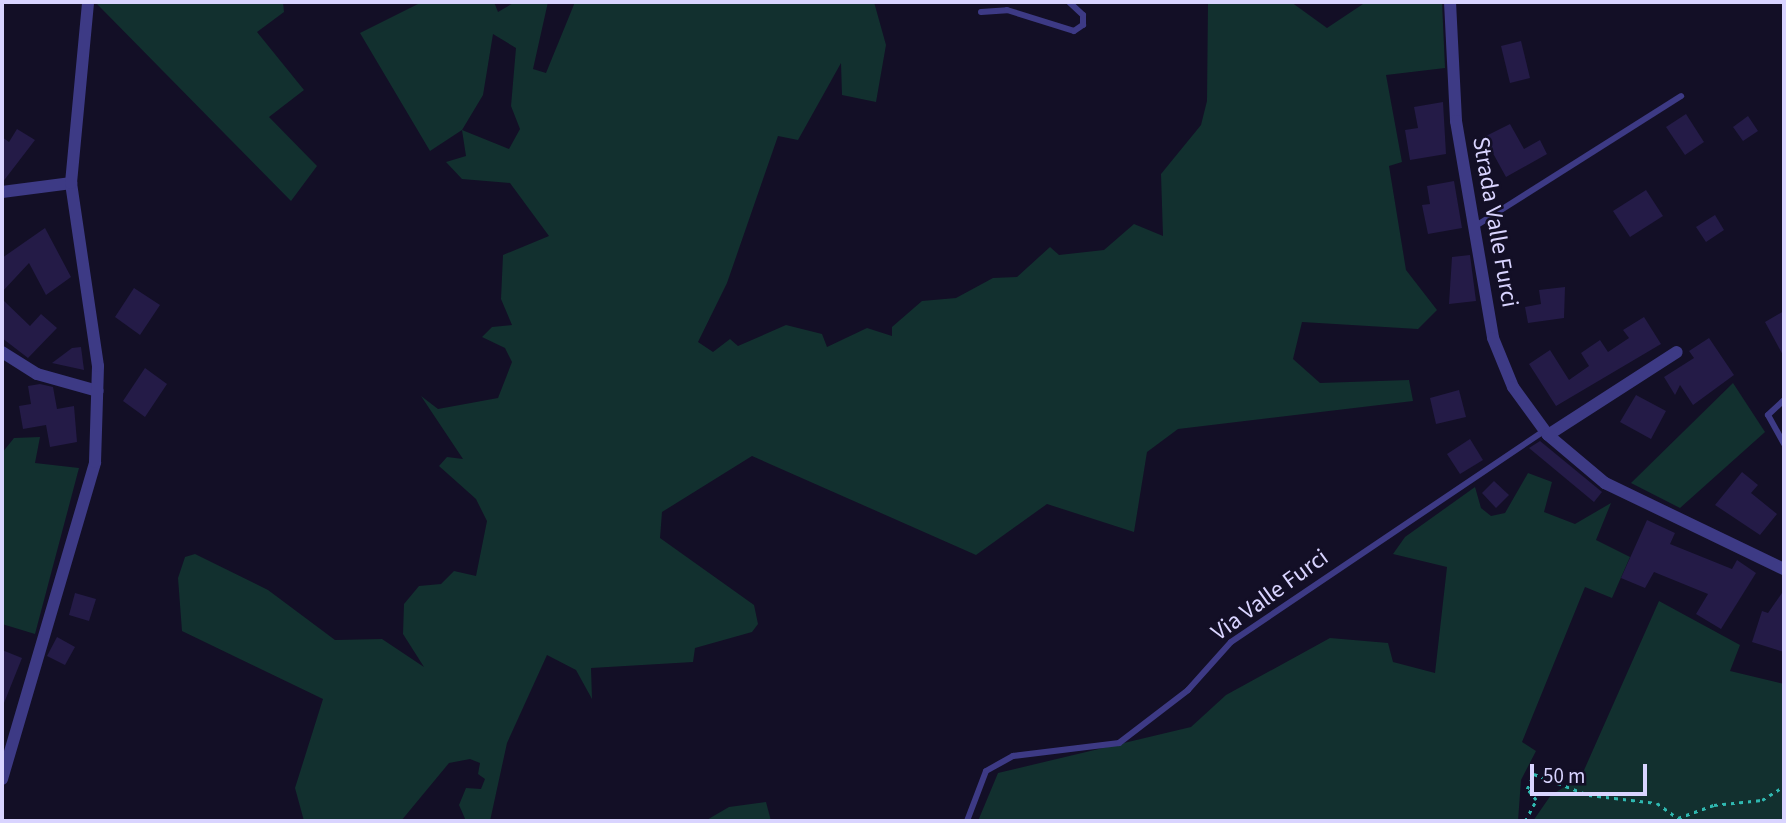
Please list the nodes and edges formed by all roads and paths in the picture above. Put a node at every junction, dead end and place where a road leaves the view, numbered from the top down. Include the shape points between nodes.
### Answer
1 (88, 2) edge
2 (1069, 2) edge
3 (1450, 2) edge
4 (981, 12) dead end
5 (1681, 96) dead end
6 (71, 183) junction
7 (2, 192) edge
8 (1474, 227) junction
9 (1677, 352) dead end
10 (3, 355) edge
11 (98, 391) junction
12 (1784, 400) edge
13 (1546, 433) junction
14 (1784, 444) edge
15 (1784, 569) edge
16 (2, 779) edge
17 (1784, 786) edge
18 (967, 821) edge
19 (1525, 821) edge

1 - 6 street
2 - 4 lane via 1083,15 1083,25 1074,32 1007,10
3 - 8 street, Strada Valle Furci via 1451,78
5 - 8 lane
6 - 7 street
6 - 11 street
8 - 13 street, Strada Valle Furci via 1493,338 1513,387
9 - 13 street
10 - 11 street via 37,374
11 - 16 street via 95,462
12 - 14 lane via 1768,415
13 - 15 street, Strada Valle Furci via 1605,483
13 - 18 lane, Via Valle Furci via 1231,642 1188,690 1119,743 1013,756 986,771
17 - 19 path via 1762,800 1714,805 1678,818 1657,803 1589,795 1534,774 1527,789 1536,800

